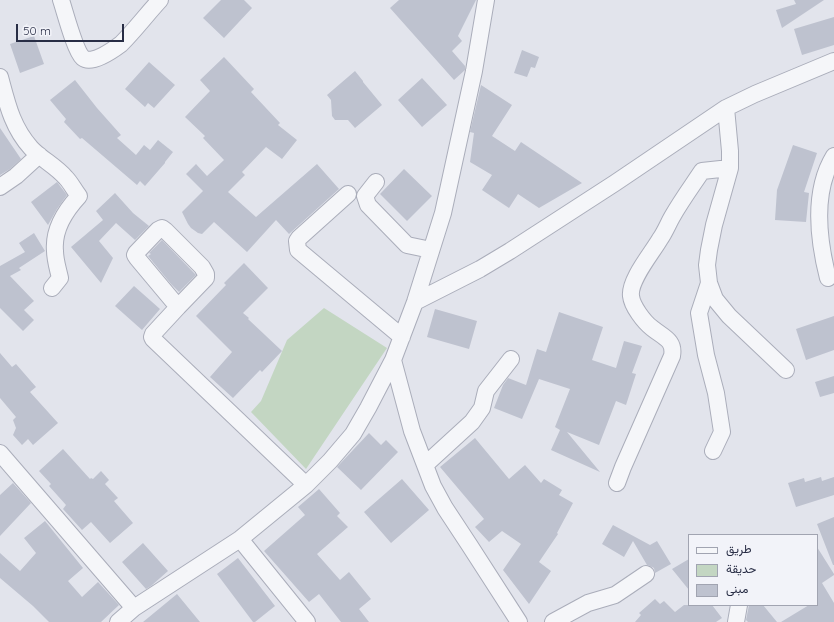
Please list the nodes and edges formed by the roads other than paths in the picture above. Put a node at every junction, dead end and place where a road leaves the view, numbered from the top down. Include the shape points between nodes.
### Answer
1 (61, 0) edge
2 (160, 0) edge
3 (486, 0) edge
4 (834, 61) edge
5 (0, 77) edge
6 (726, 108) junction
7 (39, 155) junction
8 (834, 156) edge
9 (730, 168) junction
10 (376, 182) dead end
11 (0, 186) edge
12 (348, 194) dead end
13 (431, 250) junction
14 (828, 278) dead end
15 (709, 283) junction
16 (52, 288) dead end
17 (415, 302) junction
18 (178, 307) junction
19 (402, 337) junction
20 (511, 359) dead end
21 (393, 360) junction
22 (786, 370) dead end
23 (713, 451) dead end
24 (0, 453) edge
25 (425, 465) junction
26 (617, 483) dead end
27 (306, 485) junction
28 (240, 539) junction
29 (646, 574) dead end
30 (739, 606) edge
31 (134, 608) junction
32 (118, 622) edge
33 (307, 622) edge
34 (519, 622) edge
35 (553, 622) edge
36 (736, 622) edge

1 - 2 street via 79,54 89,60 106,54 121,44
3 - 13 street via 474,71 443,213
4 - 6 street
5 - 7 street via 14,125 31,149
6 - 9 street
6 - 17 street via 510,251
7 - 11 street via 16,176
7 - 16 street via 65,177 79,196 59,223 54,251 60,278
8 - 14 street via 822,184 819,210 820,236
9 - 15 street via 709,250
9 - 26 street via 702,171 632,285 630,295 638,312 668,340 673,350
10 - 13 street via 365,196 368,205 406,244
12 - 19 street via 299,238 298,250
13 - 17 street
15 - 22 street via 715,299 729,316
15 - 23 street via 699,313 722,432
17 - 19 street
18 - 18 street via 206,278 206,274 162,228 135,255
18 - 27 street via 153,334 154,341
19 - 21 street
20 - 25 street via 486,391 482,408 472,422
21 - 25 street via 412,431
21 - 27 street via 353,434
24 - 31 street
25 - 34 street via 445,508
27 - 28 street
28 - 31 street
28 - 33 street
29 - 35 street via 615,595 588,603
30 - 36 street
31 - 32 street

